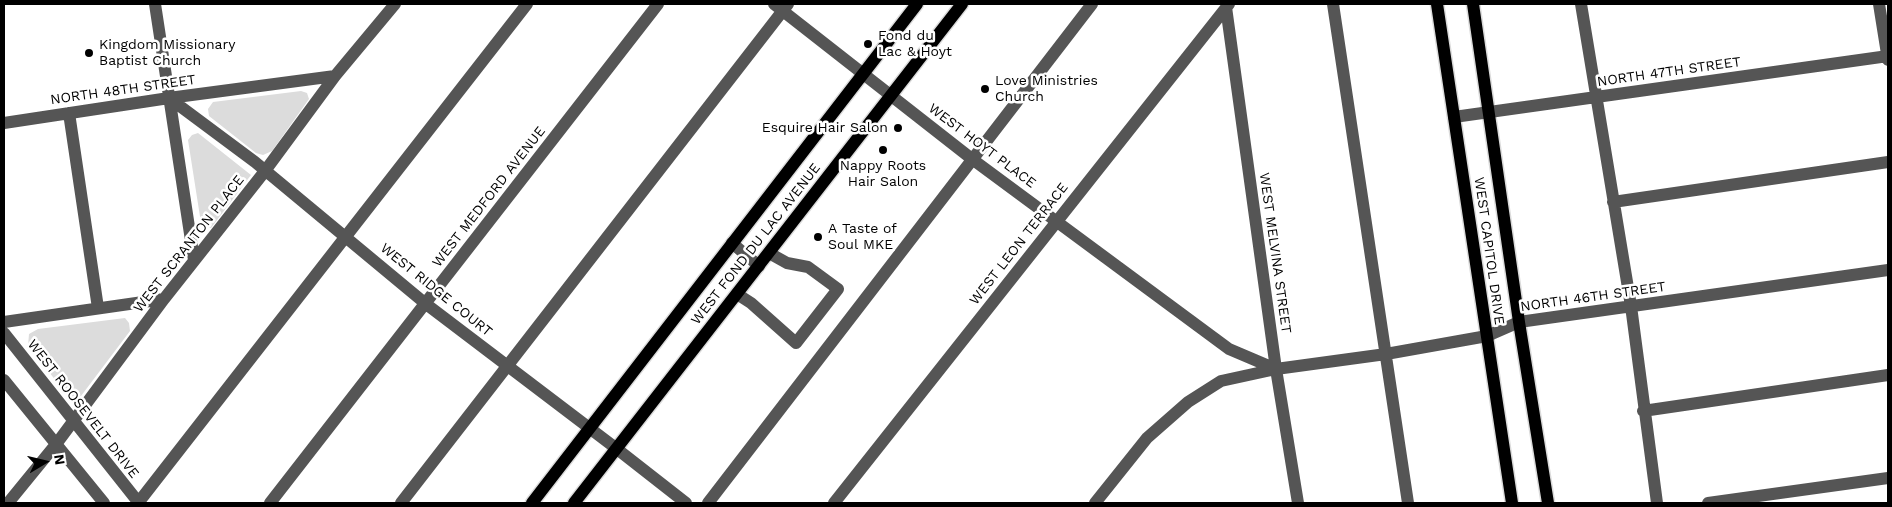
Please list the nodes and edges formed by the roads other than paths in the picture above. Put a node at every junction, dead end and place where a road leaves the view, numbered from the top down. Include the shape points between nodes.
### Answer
1 (155, 4) edge
2 (395, 4) edge
3 (527, 4) edge
4 (658, 4) edge
5 (917, 4) edge
6 (962, 4) edge
7 (1092, 4) edge
8 (1333, 4) edge
9 (1437, 4) edge
10 (1472, 4) edge
11 (1581, 4) edge
12 (1880, 4) edge
13 (1227, 5) edge
14 (782, 6) edge
15 (1888, 56) edge
16 (1888, 60) edge
17 (862, 74) junction
18 (335, 76) junction
19 (892, 95) junction
20 (1596, 97) junction
21 (169, 98) junction
22 (1489, 112) junction
23 (69, 113) junction
24 (1454, 117) junction
25 (4, 123) edge
26 (972, 159) junction
27 (1888, 162) edge
28 (266, 171) junction
29 (1613, 202) junction
30 (1056, 221) junction
31 (346, 238) junction
32 (732, 243) junction
33 (769, 253) junction
34 (194, 260) junction
35 (759, 266) junction
36 (1888, 270) edge
37 (737, 294) junction
38 (164, 299) junction
39 (426, 304) junction
40 (1630, 306) junction
41 (98, 308) junction
42 (4, 322) edge
43 (1519, 322) junction
44 (4, 333) edge
45 (1487, 336) junction
46 (1386, 354) junction
47 (508, 367) junction
48 (1276, 369) junction
49 (1888, 375) edge
50 (4, 380) edge
51 (1643, 411) junction
52 (73, 421) junction
53 (589, 429) junction
54 (57, 443) junction
55 (617, 448) junction
56 (1888, 478) edge
57 (8, 503) edge
58 (104, 503) edge
59 (138, 503) edge
60 (270, 503) edge
61 (401, 503) edge
62 (532, 503) edge
63 (574, 503) edge
64 (686, 503) edge
65 (708, 503) edge
66 (834, 503) edge
67 (1095, 503) edge
68 (1298, 503) edge
69 (1408, 503) edge
70 (1512, 503) edge
71 (1548, 503) edge
72 (1657, 503) edge
73 (1708, 503) edge

1 - 21 street
2 - 18 street, WEST SCRANTON PLACE
3 - 31 street
4 - 39 street, WEST MEDFORD AVENUE
5 - 17 main road, WEST FOND DU LAC AVENUE
6 - 19 main road, WEST FOND DU LAC AVENUE
7 - 26 street
8 - 46 street
9 - 24 main road, WEST CAPITOL DRIVE
10 - 22 main road, WEST CAPITOL DRIVE
11 - 20 street
12 - 15 street
13 - 30 street, WEST LEON TERRACE
13 - 48 street, WEST MELVINA STREET
14 - 17 street, WEST HOYT PLACE
14 - 47 street
15 - 16 street
15 - 20 street, NORTH 47TH STREET
17 - 19 street, WEST HOYT PLACE
17 - 32 main road, WEST FOND DU LAC AVENUE
18 - 21 street, NORTH 48TH STREET
18 - 28 street, WEST SCRANTON PLACE
19 - 26 street, WEST HOYT PLACE
19 - 33 main road, WEST FOND DU LAC AVENUE
20 - 22 street, NORTH 47TH STREET
20 - 29 street
21 - 23 street, NORTH 48TH STREET
21 - 28 street, WEST RIDGE COURT
21 - 34 street
22 - 24 street, NORTH 47TH STREET
22 - 43 main road, WEST CAPITOL DRIVE
23 - 25 street, NORTH 48TH STREET
23 - 41 street
24 - 45 main road, WEST CAPITOL DRIVE
26 - 30 street, WEST HOYT PLACE
26 - 65 street
27 - 29 street
28 - 31 street, WEST RIDGE COURT
28 - 34 street, WEST SCRANTON PLACE
29 - 40 street
30 - 48 street, WEST HOYT PLACE via 1229,349
30 - 66 street, WEST LEON TERRACE
31 - 39 street, WEST RIDGE COURT
31 - 59 street
32 - 35 street
32 - 53 main road, WEST FOND DU LAC AVENUE
33 - 35 main road, WEST FOND DU LAC AVENUE
33 - 37 street via 787,263 808,267 838,289 796,343
34 - 38 street, WEST SCRANTON PLACE
35 - 37 main road, WEST FOND DU LAC AVENUE
36 - 40 street, NORTH 46TH STREET
37 - 55 main road, WEST FOND DU LAC AVENUE
38 - 41 street
38 - 52 street, WEST SCRANTON PLACE
39 - 47 street, WEST RIDGE COURT
39 - 60 street, WEST MEDFORD AVENUE
40 - 43 street, NORTH 46TH STREET
40 - 51 street
41 - 42 street
43 - 45 street, NORTH 46TH STREET
43 - 71 main road, WEST CAPITOL DRIVE
44 - 52 street, WEST ROOSEVELT DRIVE
45 - 46 street, NORTH 46TH STREET
45 - 70 main road, WEST CAPITOL DRIVE
46 - 48 street, NORTH 46TH STREET
46 - 69 street
47 - 53 street, WEST RIDGE COURT
47 - 61 street
48 - 67 street, NORTH 46TH STREET via 1220,381 1188,402 1147,438
48 - 68 street, WEST MELVINA STREET
49 - 51 street
50 - 54 street
51 - 72 street
52 - 54 street, WEST SCRANTON PLACE
52 - 59 street, WEST ROOSEVELT DRIVE
53 - 55 street, WEST RIDGE COURT
53 - 62 main road, WEST FOND DU LAC AVENUE
54 - 57 street, WEST SCRANTON PLACE
54 - 58 street
55 - 63 main road, WEST FOND DU LAC AVENUE
55 - 64 street, WEST RIDGE COURT
56 - 73 street

